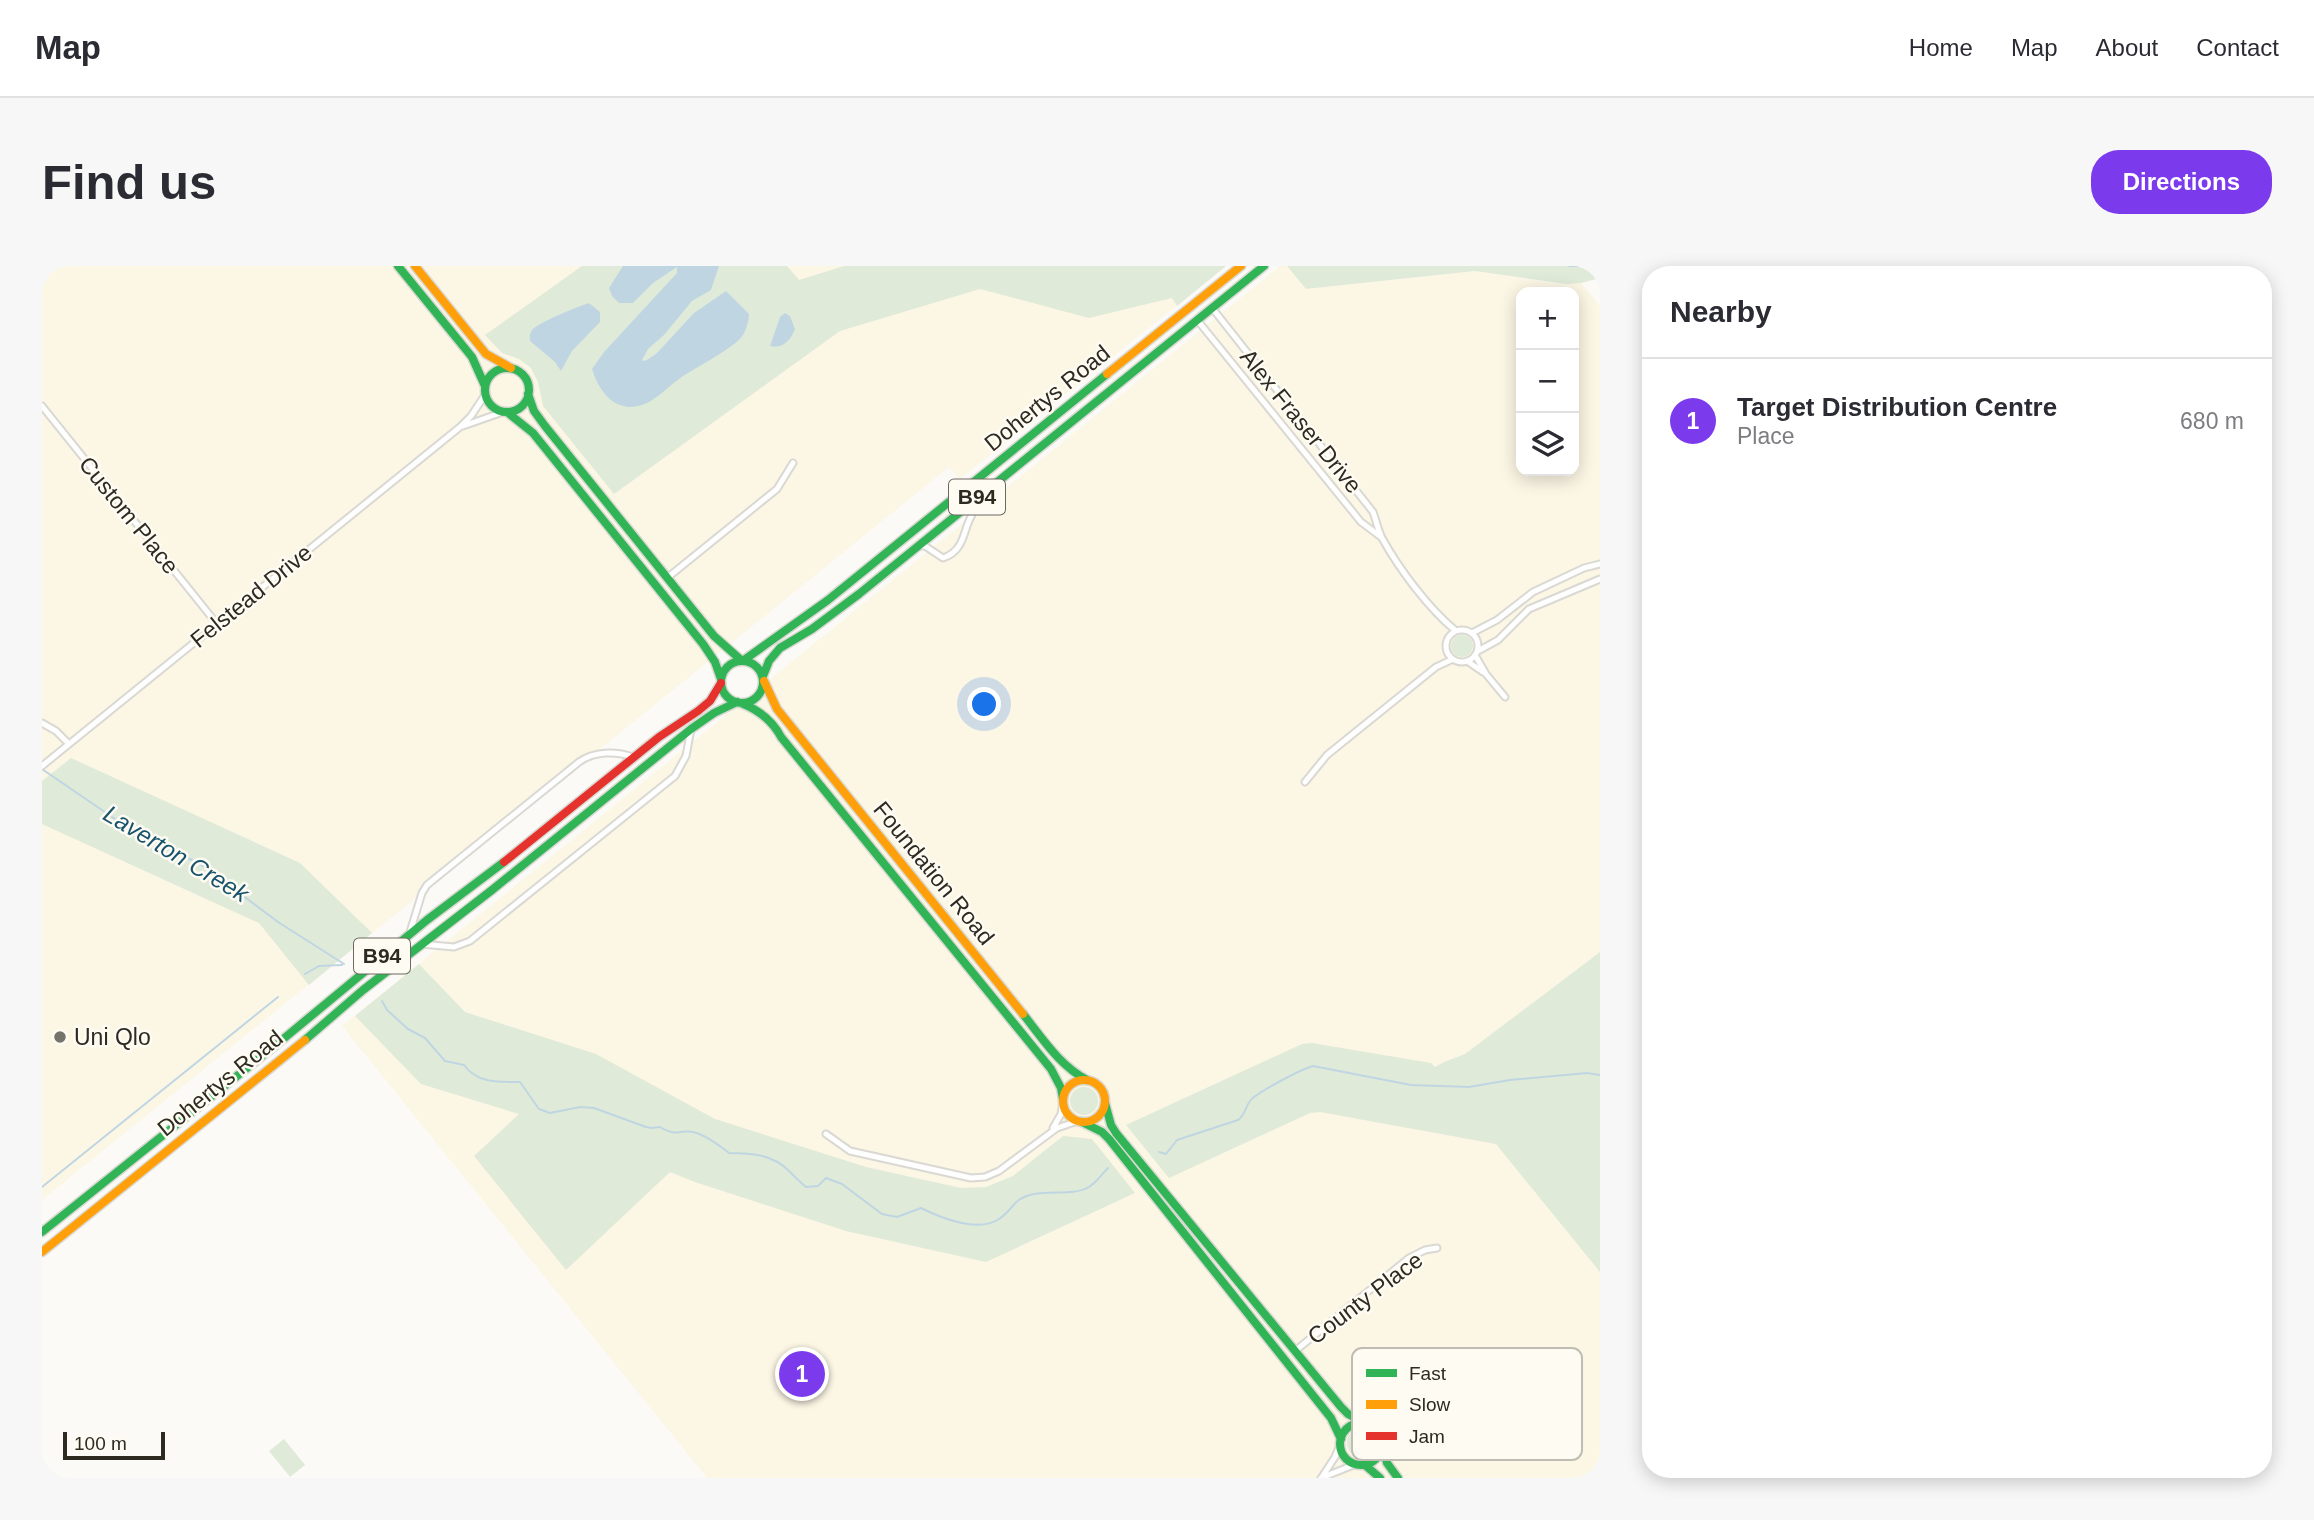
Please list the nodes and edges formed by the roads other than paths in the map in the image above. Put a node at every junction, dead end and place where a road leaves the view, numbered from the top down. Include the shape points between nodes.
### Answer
1 (398, 266) edge
2 (415, 266) edge
3 (1241, 266) edge
4 (1264, 266) edge
5 (1195, 303) junction
6 (1213, 309) junction
7 (1198, 321) junction
8 (511, 368) junction
9 (1262, 373) junction
10 (1249, 384) junction
11 (485, 390) junction
12 (528, 394) junction
13 (42, 405) edge
14 (505, 412) junction
15 (460, 427) junction
16 (1034, 433) junction
17 (1317, 440) junction
18 (1043, 444) junction
19 (1304, 451) junction
20 (793, 463) dead end
21 (580, 470) junction
22 (569, 479) junction
23 (987, 489) junction
24 (1381, 537) junction
25 (917, 546) junction
26 (1600, 564) edge
27 (667, 578) junction
28 (1600, 579) edge
29 (1512, 607) junction
30 (1520, 617) junction
31 (1442, 620) junction
32 (217, 624) junction
33 (1456, 631) junction
34 (1472, 633) junction
35 (1449, 637) junction
36 (1447, 651) junction
37 (1476, 653) junction
38 (1453, 659) junction
39 (742, 660) junction
40 (1467, 661) junction
41 (1438, 666) junction
42 (1486, 674) junction
43 (763, 678) junction
44 (721, 681) junction
45 (1504, 697) dead end
46 (739, 703) junction
47 (42, 723) edge
48 (691, 729) junction
49 (69, 744) junction
50 (634, 757) junction
51 (42, 766) edge
52 (1305, 782) dead end
53 (409, 934) junction
54 (421, 944) junction
55 (1087, 1080) junction
56 (1063, 1100) junction
57 (1105, 1103) junction
58 (1080, 1121) junction
59 (1049, 1133) junction
60 (826, 1134) dead end
61 (42, 1232) edge
62 (1437, 1248) dead end
63 (42, 1252) edge
64 (1295, 1351) junction
65 (1352, 1415) edge
66 (1352, 1424) edge
67 (1340, 1442) junction
68 (1372, 1460) edge
69 (1386, 1460) edge
70 (1361, 1465) junction
71 (1322, 1478) edge
72 (1380, 1478) edge
73 (1398, 1478) edge

1 - 11 street via 472,357
2 - 8 street via 486,354
3 - 5 street, Dohertys Road / B94
4 - 6 street, Dohertys Road / B94
5 - 6 street
5 - 7 street
5 - 16 street, Dohertys Road / B94
6 - 7 street, Dohertys Road / B94
6 - 9 street, Alex Fraser Drive
7 - 10 street, Alex Fraser Drive
7 - 18 street, Dohertys Road / B94
8 - 11 street via 491,374
8 - 12 street via 523,375
9 - 10 street
9 - 17 street, Alex Fraser Drive
10 - 19 street, Alex Fraser Drive
11 - 14 street via 491,406
11 - 15 street, Felstead Drive
12 - 14 street via 521,407
12 - 21 street via 534,411
13 - 32 street, Custom Place
14 - 15 street, Felstead Drive
14 - 22 street via 533,433
15 - 32 street, Felstead Drive
16 - 18 street
16 - 39 street, Dohertys Road / B94 via 807,617
17 - 19 street
17 - 24 street, Alex Fraser Drive via 1373,512
18 - 23 street, Dohertys Road / B94
19 - 24 street, Alex Fraser Drive via 1360,522
20 - 27 street via 777,489
21 - 22 street
21 - 27 street
22 - 44 street via 703,644
23 - 25 street, Dohertys Road / B94
23 - 25 street, Dohertys Road via 962,543 951,554 943,558
24 - 31 street, Alex Fraser Drive
25 - 43 street, Dohertys Road / B94 via 825,620 780,648
26 - 29 street via 1549,584
27 - 39 street via 721,645
28 - 30 street
29 - 30 street
29 - 34 street
30 - 37 street via 1498,640
31 - 33 street, Alex Fraser Drive
31 - 35 street, Alex Fraser Drive
32 - 49 street, Felstead Drive
33 - 34 street
33 - 35 street
34 - 37 street via 1478,641
35 - 36 street
36 - 38 street
36 - 41 street
37 - 40 street
37 - 42 street
38 - 40 street
38 - 41 street
39 - 43 street via 756,665
39 - 44 street, B94 via 730,664
40 - 42 street
41 - 52 street via 1327,755
42 - 45 street
43 - 46 street, B94 via 757,697
43 - 55 street, Foundation Road via 777,709 1063,1064
44 - 46 street via 726,695
44 - 50 street, Dohertys Road / B94 via 705,705
46 - 48 street, Dohertys Road / B94
46 - 56 street, Foundation Road via 765,715 777,728 1051,1069
47 - 49 street
48 - 54 street, Dohertys Road / B94
48 - 54 street via 686,756 675,776 470,941 454,947
49 - 51 street, Felstead Drive
50 - 53 street, Dohertys Road / B94
50 - 53 street via 601,754 579,762 427,885
53 - 61 street, Dohertys Road / B94
54 - 63 street, Dohertys Road / B94
55 - 56 street via 1069,1087
55 - 57 street via 1102,1091
56 - 58 street via 1067,1114
56 - 59 street via 1062,1114
57 - 58 street via 1100,1115
57 - 64 street via 1116,1133
58 - 59 street
58 - 67 street via 1109,1139 1333,1421
59 - 60 street via 1008,1166 971,1178 850,1151
62 - 64 street, County Place via 1409,1258
64 - 65 street
66 - 67 street
67 - 70 street via 1345,1457
67 - 71 street
68 - 70 street
69 - 73 street
70 - 71 street
70 - 72 street

